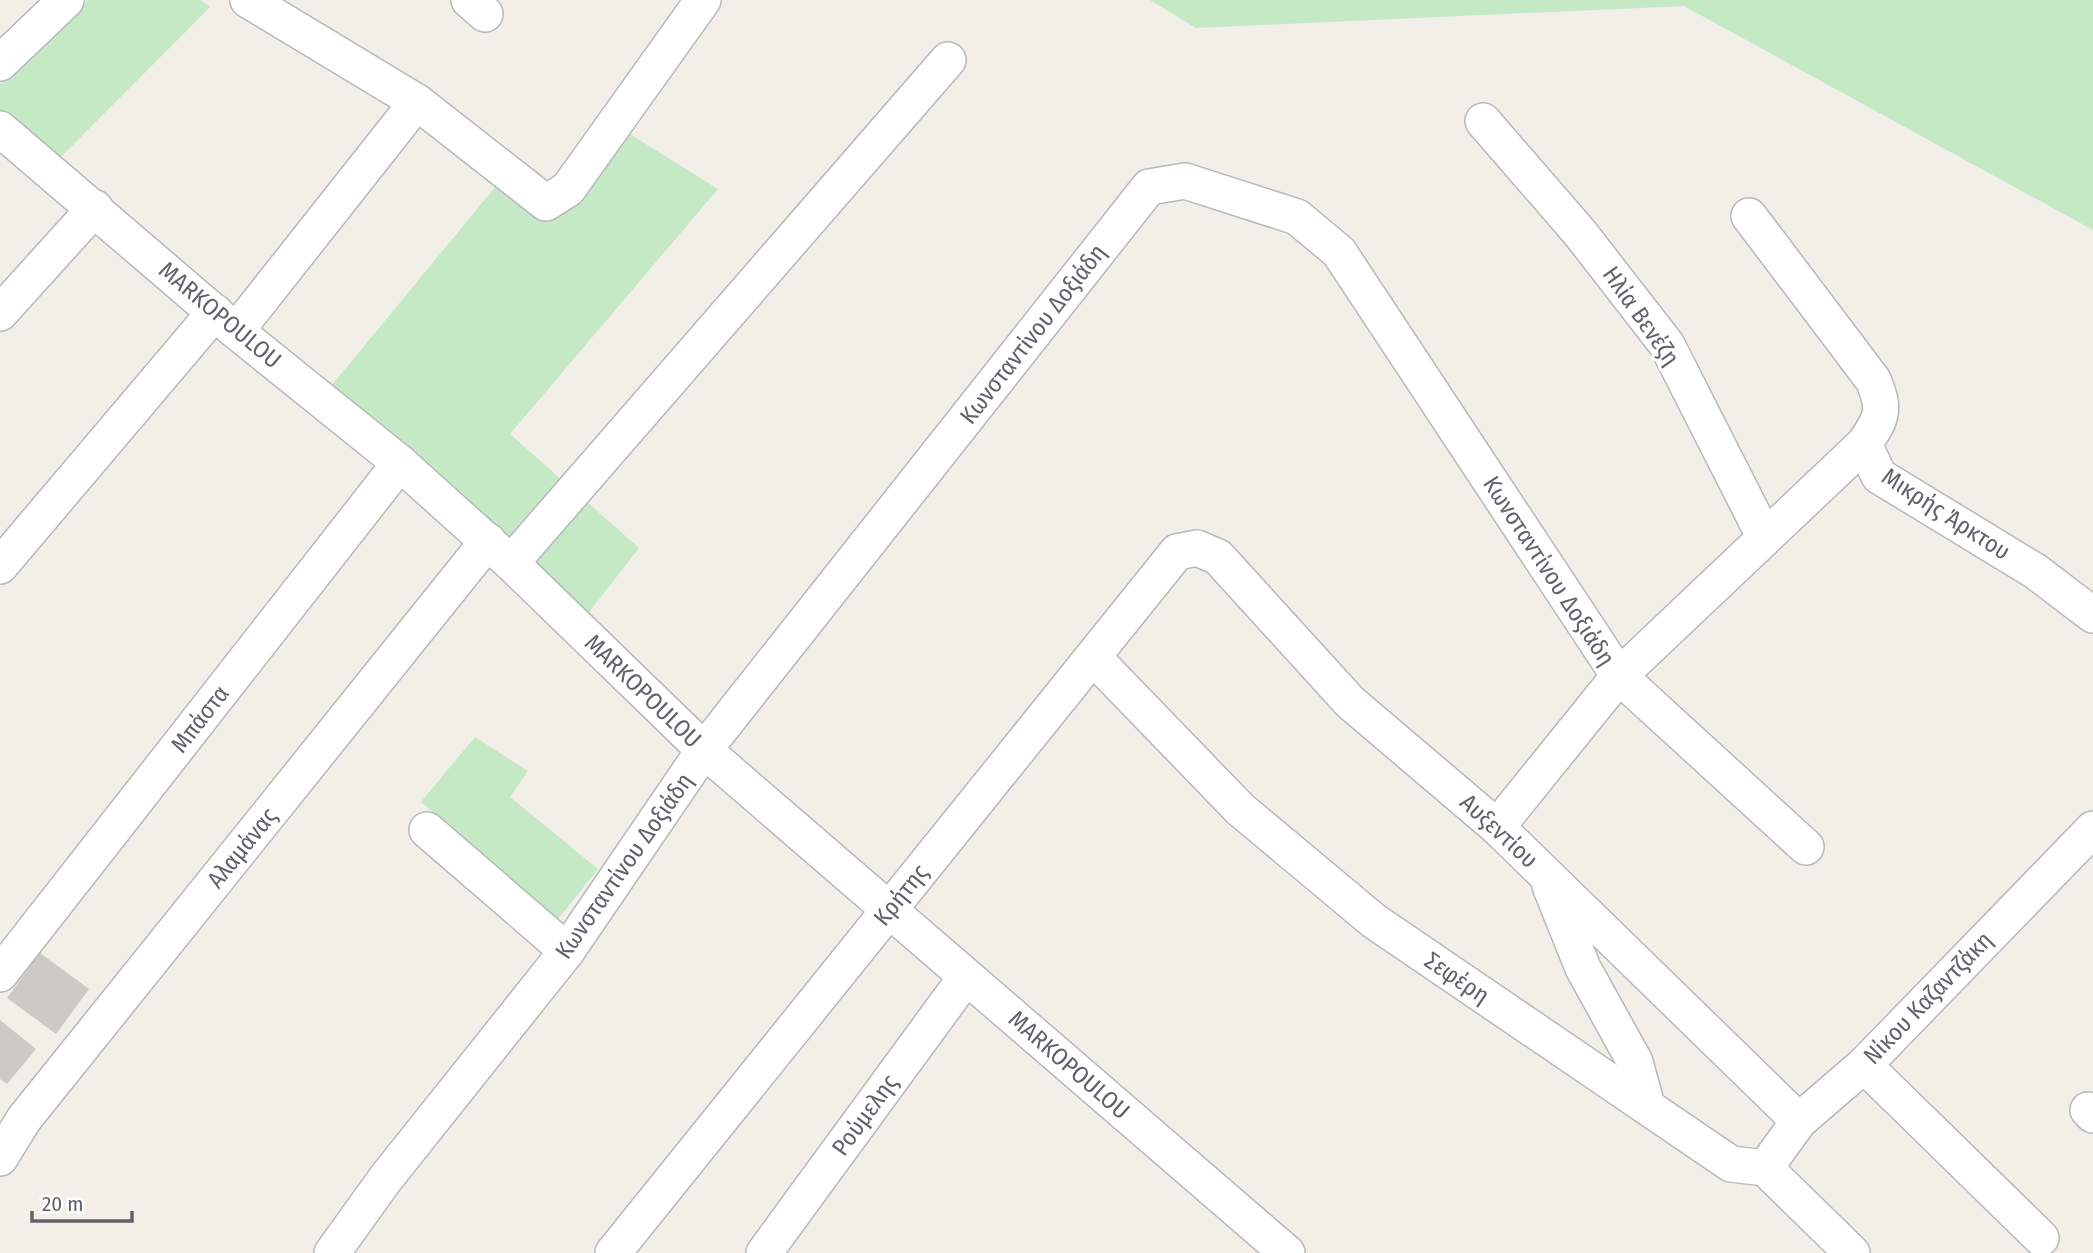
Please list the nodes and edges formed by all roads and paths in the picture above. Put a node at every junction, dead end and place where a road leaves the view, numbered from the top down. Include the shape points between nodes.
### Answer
1 (66, 0) edge
2 (248, 0) edge
3 (703, 0) edge
4 (948, 60) dead end
5 (0, 64) edge
6 (417, 102) junction
7 (1483, 121) dead end
8 (0, 129) edge
9 (94, 208) junction
10 (1749, 216) dead end
11 (0, 313) edge
12 (226, 321) junction
13 (1864, 444) junction
14 (400, 463) junction
15 (1764, 536) junction
16 (1197, 548) joint
17 (499, 552) junction
18 (0, 566) edge
19 (2093, 615) edge
20 (1093, 657) junction
21 (1619, 676) junction
22 (704, 750) junction
23 (1497, 827) junction
24 (2093, 829) edge
25 (426, 830) dead end
26 (1806, 847) dead end
27 (1546, 874) junction
28 (890, 908) junction
29 (567, 951) junction
30 (0, 974) edge
31 (966, 977) junction
32 (1864, 1065) junction
33 (1647, 1106) junction
34 (1798, 1121) junction
35 (0, 1157) edge
36 (1765, 1168) junction
37 (2041, 1238) dead end
38 (332, 1253) edge
39 (613, 1253) edge
40 (764, 1253) edge
41 (1287, 1253) edge
42 (1852, 1253) edge

1 - 5 street
2 - 6 street
3 - 6 street via 568,189 546,203
4 - 17 street, Αλαμάνας
6 - 12 street
7 - 15 street, Ηλία Βενέζη via 1580,233 1667,345
8 - 9 street, MARKOPOULOU
9 - 11 street
9 - 12 street, MARKOPOULOU
10 - 13 street, Μικρής Άρκτου via 1873,380 1881,400 1880,420
12 - 14 street, MARKOPOULOU
12 - 18 street
13 - 15 street
13 - 19 street, Μικρής Άρκτου via 1879,476 2035,571
14 - 17 street, MARKOPOULOU
14 - 30 street, Μπάστα
15 - 21 street
16 - 20 street, Κρήτης via 1177,552
16 - 23 street, Αυξεντίου via 1218,557 1350,702
17 - 22 street, MARKOPOULOU
17 - 35 street, Αλαμάνας via 24,1119
20 - 28 street, Κρήτης
20 - 33 street, Σεφέρη via 1240,809 1374,921
21 - 22 street, Κωνσταντίνου Δοξιάδη via 1339,252 1297,217 1185,181 1149,187
21 - 23 street
21 - 26 street, Κωνσταντίνου Δοξιάδη
22 - 28 street, MARKOPOULOU
22 - 29 street, Κωνσταντίνου Δοξιάδη
23 - 27 street, Αυξεντίου
24 - 32 street, Νίκου Καζαντζάκη
25 - 29 street
27 - 33 street via 1583,968 1635,1062
27 - 34 street, Αυξεντίου
28 - 31 street, MARKOPOULOU
28 - 39 street, Κρήτης
29 - 38 street, Κωνσταντίνου Δοξιάδη
31 - 40 street, Ρούμελης
31 - 41 street, MARKOPOULOU
32 - 34 street, Νίκου Καζαντζάκη
32 - 37 street
33 - 36 street, Σεφέρη via 1731,1164
34 - 36 street, Νίκου Καζαντζάκη
36 - 42 street

